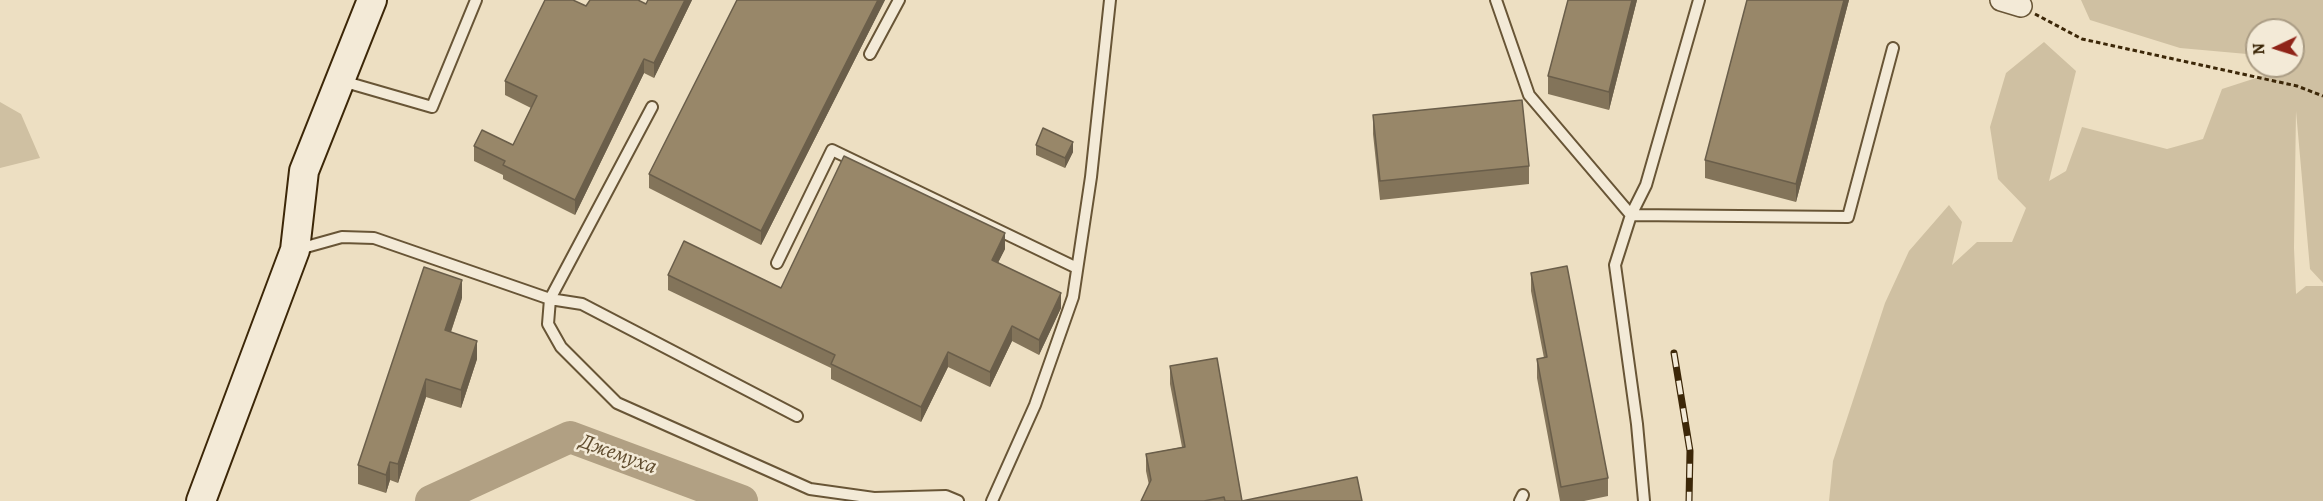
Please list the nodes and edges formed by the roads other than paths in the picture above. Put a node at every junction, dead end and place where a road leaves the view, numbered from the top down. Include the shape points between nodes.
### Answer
1 (372, 0) edge
2 (476, 0) edge
3 (899, 0) edge
4 (1110, 0) edge
5 (1496, 0) edge
6 (1699, 0) edge
7 (1893, 48) dead end
8 (870, 54) dead end
9 (340, 80) junction
10 (652, 107) dead end
11 (1631, 215) junction
12 (295, 250) junction
13 (777, 263) dead end
14 (1077, 268) junction
15 (550, 299) junction
16 (797, 416) dead end
17 (910, 499) edge
18 (201, 501) edge
19 (958, 501) edge
20 (992, 501) edge
21 (1644, 501) edge

1 - 9 street
2 - 9 lane via 432,107
3 - 8 lane
4 - 14 lane
5 - 11 lane via 1528,94
6 - 11 lane via 1646,185
7 - 11 lane via 1848,218
9 - 12 street via 304,171
10 - 15 lane
11 - 21 lane via 1615,265
12 - 15 lane via 342,237 374,238
12 - 18 street
13 - 14 lane via 832,150
14 - 20 lane via 1073,297 1035,405
15 - 16 lane via 582,304
15 - 17 lane via 548,324 561,347 617,403 810,489
17 - 19 lane via 946,496

